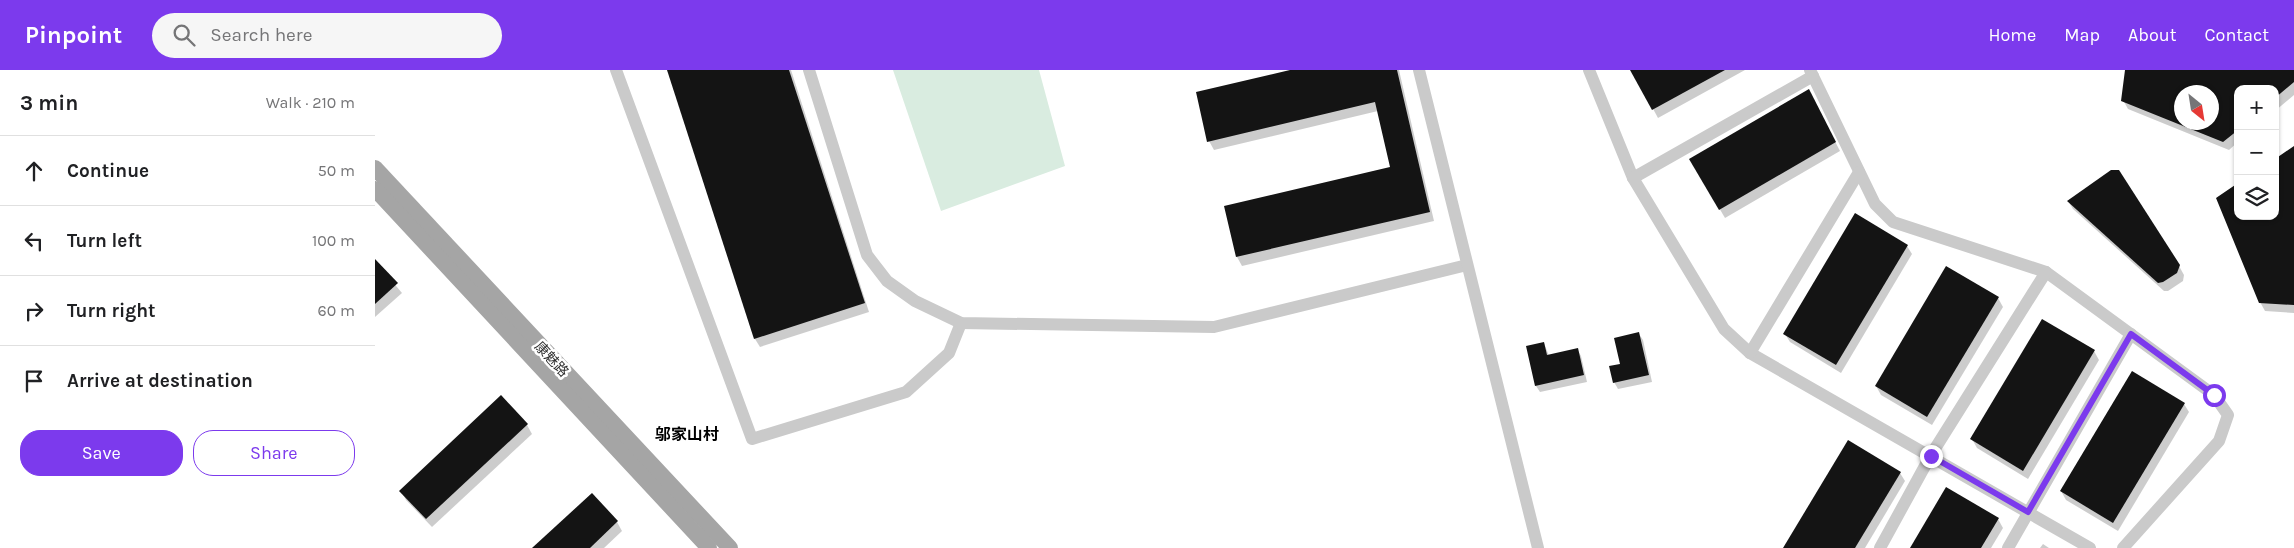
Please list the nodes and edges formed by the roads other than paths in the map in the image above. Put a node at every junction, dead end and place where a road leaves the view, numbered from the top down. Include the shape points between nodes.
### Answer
1 (617, 70) edge
2 (809, 70) edge
3 (1419, 70) edge
4 (1589, 70) edge
5 (1812, 73) edge
6 (375, 168) edge
7 (1859, 172) junction
8 (1633, 178) junction
9 (375, 189) edge
10 (1467, 265) junction
11 (2046, 272) junction
12 (961, 324) junction
13 (2131, 334) junction
14 (1750, 353) junction
15 (1931, 456) junction
16 (2028, 512) junction
17 (709, 548) edge
18 (730, 548) edge
19 (1537, 548) edge
20 (1880, 548) edge
21 (2008, 548) edge
22 (2090, 548) edge
23 (2123, 548) edge

1 - 12 street via 753,439 905,392 949,353
2 - 12 street via 867,255 887,281 915,301
3 - 10 street
4 - 8 street
5 - 7 street
5 - 8 street
6 - 18 main road, 康魅路
7 - 11 street via 1875,204 1893,222
7 - 14 street
8 - 14 street via 1724,329
9 - 17 main road, 康魅路
10 - 12 street via 1213,327
10 - 19 street
11 - 13 street
11 - 15 street
13 - 16 street
13 - 23 street via 2214,395 2228,415 2219,441
14 - 15 street
15 - 16 street
15 - 20 street
16 - 21 street
16 - 22 street

